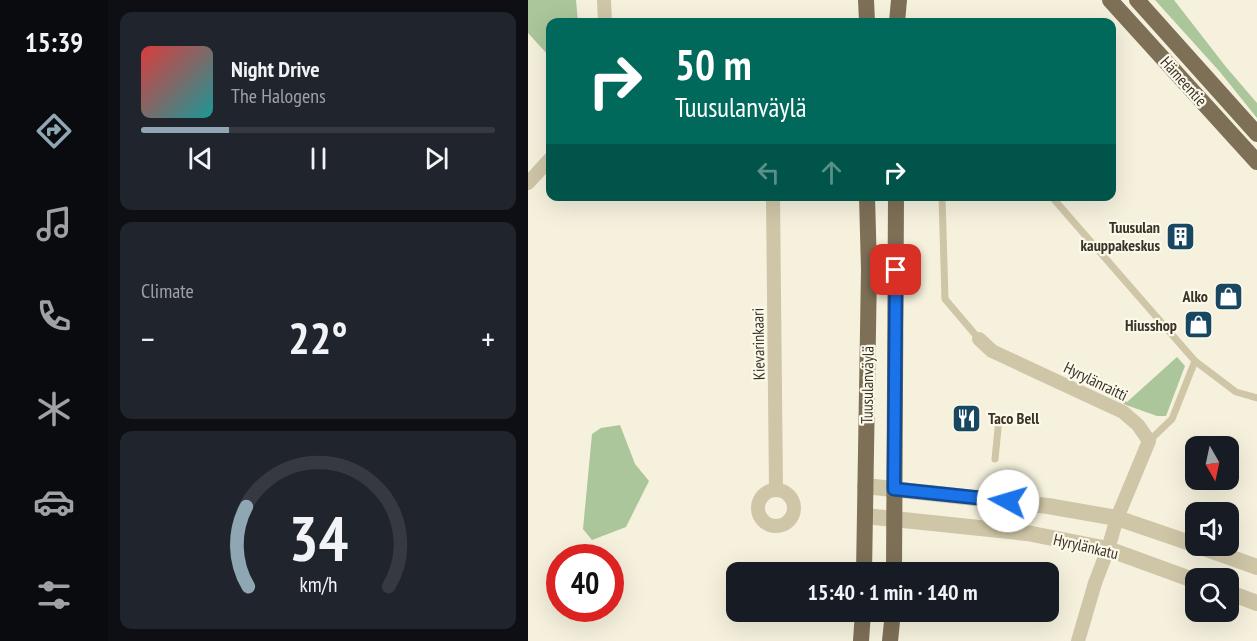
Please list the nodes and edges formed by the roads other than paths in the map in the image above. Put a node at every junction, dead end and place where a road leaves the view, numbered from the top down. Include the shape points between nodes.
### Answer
1 (604, 0) edge
2 (866, 0) edge
3 (899, 0) edge
4 (1110, 0) edge
5 (1137, 0) edge
6 (605, 18) edge
7 (867, 18) edge
8 (897, 18) edge
9 (1257, 134) edge
10 (1257, 162) edge
11 (546, 163) edge
12 (528, 183) edge
13 (773, 201) edge
14 (867, 201) edge
15 (896, 201) edge
16 (942, 201) edge
17 (1055, 201) edge
18 (979, 339) joint
19 (1195, 361) junction
20 (1257, 398) edge
21 (999, 419) dead end
22 (1149, 441) junction
23 (995, 459) dead end
24 (865, 486) junction
25 (894, 489) junction
26 (776, 490) dead end
27 (865, 516) junction
28 (895, 518) junction
29 (1117, 518) junction
30 (1185, 542) edge
31 (1108, 549) junction
32 (1226, 556) edge
33 (864, 562) edge
34 (894, 562) edge
35 (1257, 567) edge
36 (1185, 577) edge
37 (1239, 596) edge
38 (1257, 603) edge
39 (862, 622) edge
40 (892, 622) edge
41 (861, 641) edge
42 (890, 641) edge
43 (1078, 641) edge

1 - 6 street
2 - 7 main road
3 - 8 main road
4 - 10 main road, Hämeentie
5 - 9 main road, Hämeentie
11 - 12 street
13 - 26 street, Kievarinkaari
14 - 24 main road, Tuusulanväylä
15 - 25 main road, Tuusulanväylä
16 - 18 lane via 945,299
17 - 19 lane
18 - 22 street, Hyrylänraitti via 992,351 1123,412
19 - 20 lane via 1236,392
19 - 22 lane via 1172,419
21 - 23 lane
22 - 29 street
24 - 25 street, Hyrylänkatu
24 - 27 main road, Tuusulanväylä
25 - 28 main road, Tuusulanväylä
25 - 29 street, Hyrylänkatu via 1048,506
27 - 28 street, Hyrylänkatu
27 - 33 main road, Tuusulanväylä
28 - 31 street, Hyrylänkatu via 1027,533
28 - 34 main road, Tuusulanväylä
29 - 30 street, Hyrylänkatu
29 - 31 street
31 - 36 street, Hyrylänkatu
31 - 43 street
32 - 35 street, Hyrylänkatu
37 - 38 street
39 - 41 main road
40 - 42 main road

